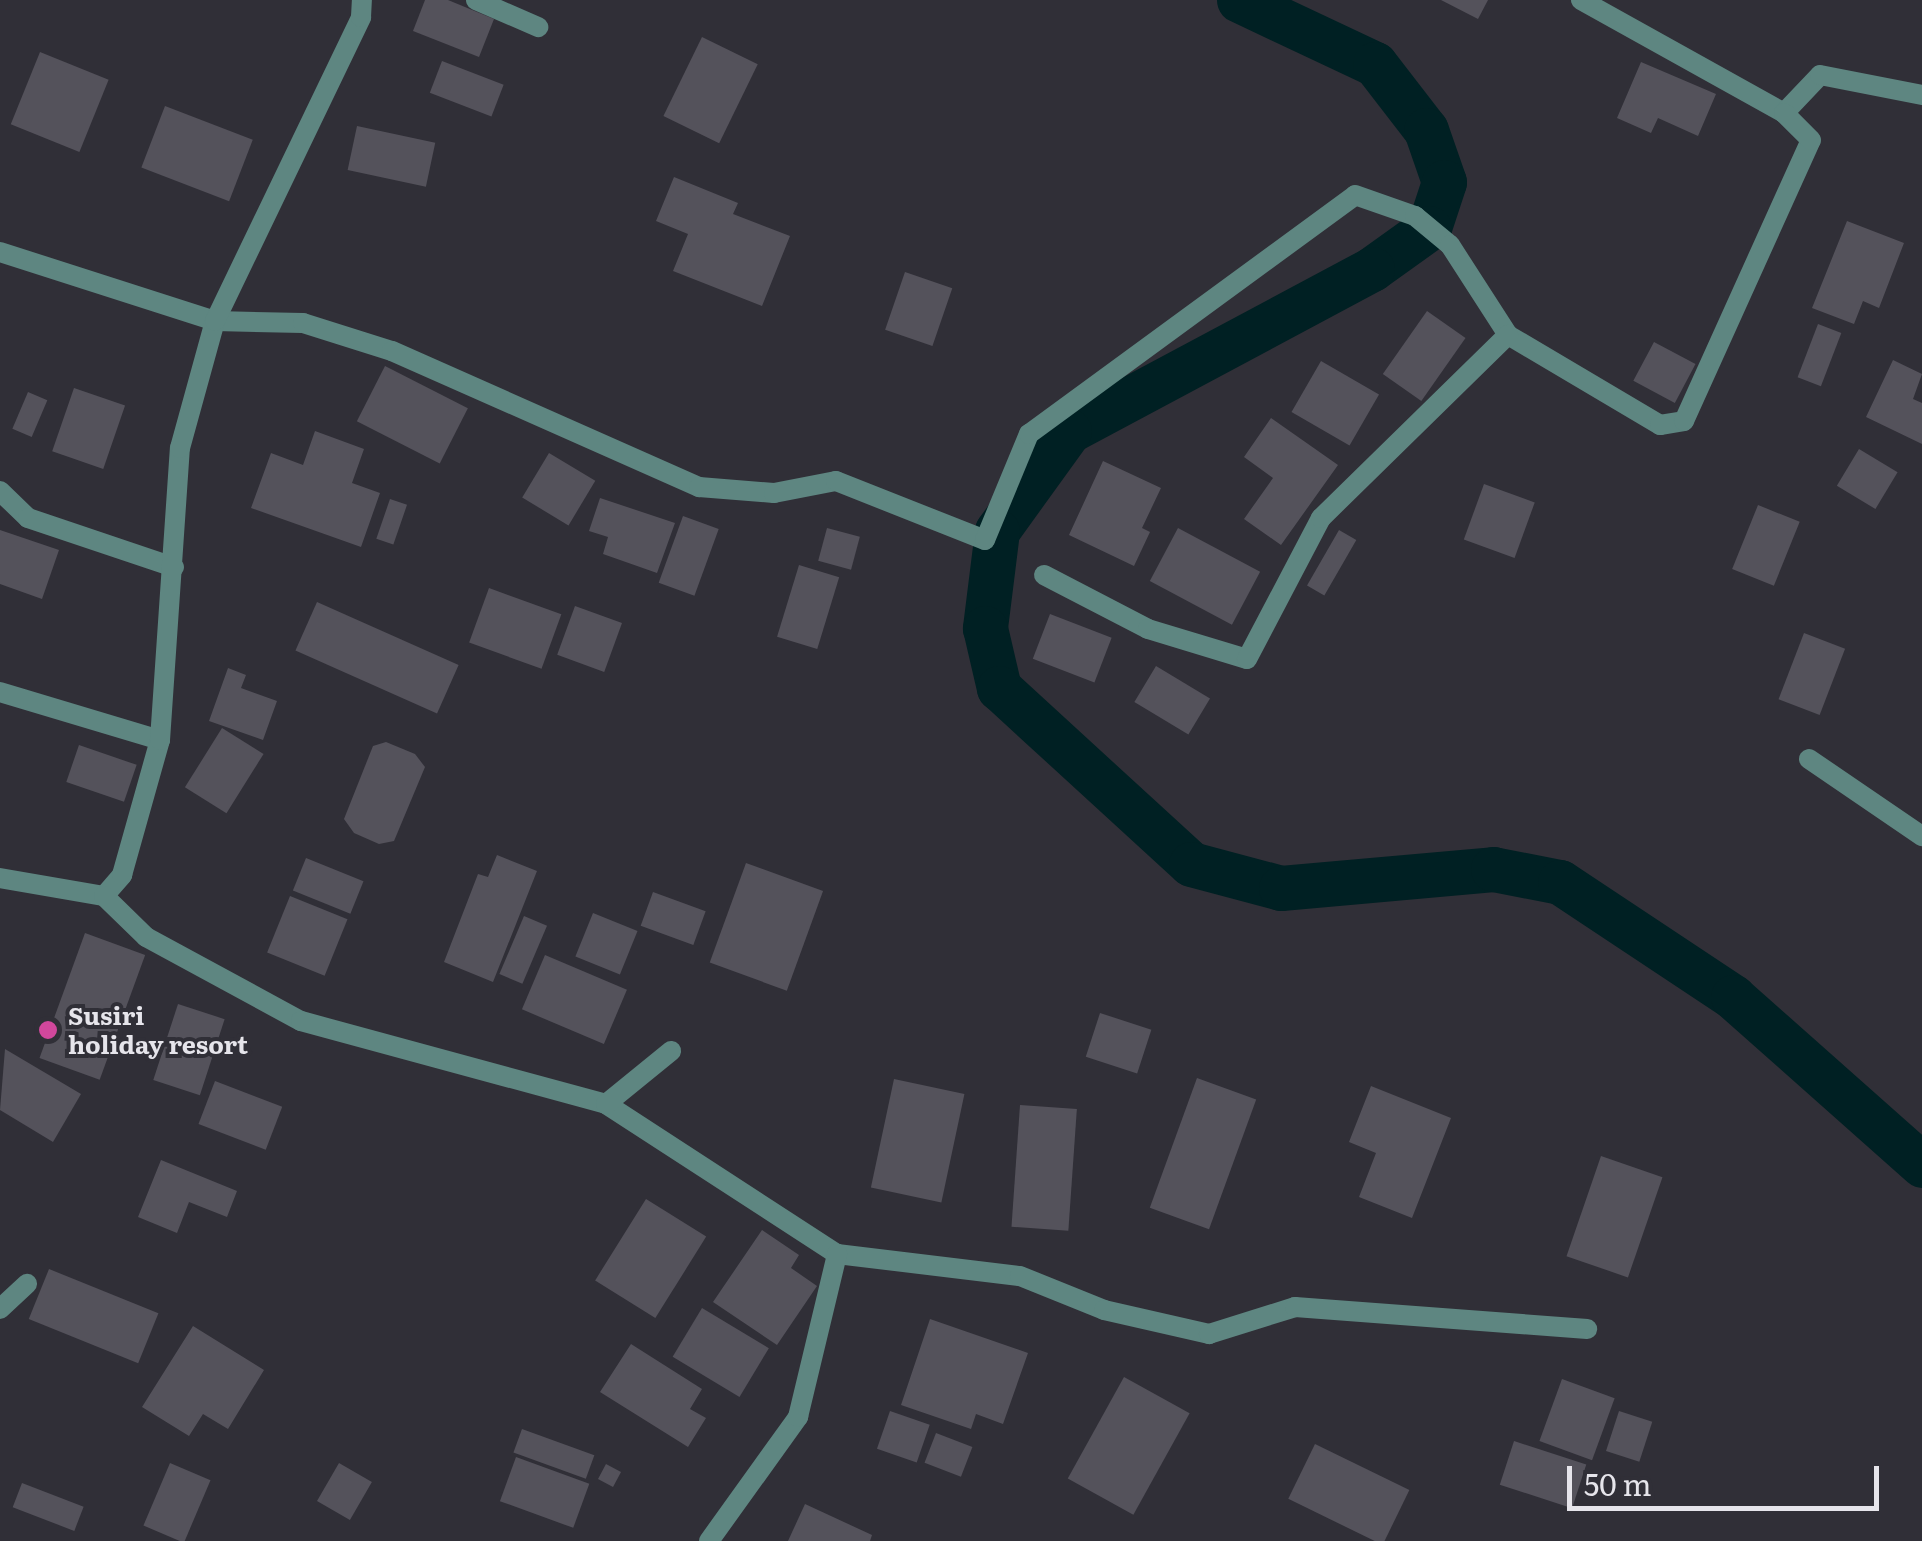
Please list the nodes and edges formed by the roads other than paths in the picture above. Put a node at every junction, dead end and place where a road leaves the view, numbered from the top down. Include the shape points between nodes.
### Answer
1 (362, 0) edge
2 (476, 0) edge
3 (1580, 0) edge
4 (538, 26) dead end
5 (1922, 95) edge
6 (1784, 113) junction
7 (0, 252) edge
8 (215, 321) junction
9 (1508, 335) junction
10 (0, 491) edge
11 (174, 568) junction
12 (1044, 575) dead end
13 (0, 692) edge
14 (160, 740) junction
15 (1809, 759) dead end
16 (1922, 836) edge
17 (0, 878) edge
18 (104, 896) junction
19 (670, 1051) dead end
20 (606, 1104) junction
21 (837, 1254) junction
22 (27, 1284) dead end
23 (0, 1310) edge
24 (1587, 1329) dead end
25 (709, 1541) edge

1 - 8 street via 362,16
2 - 4 street
3 - 6 street
5 - 6 street via 1820,75
6 - 9 street via 1811,140 1684,422 1660,426
7 - 8 street
8 - 9 street via 303,323 392,350 699,487 774,494 836,480 985,540 1028,434 1355,196 1415,216 1450,245
8 - 11 street via 180,448
9 - 12 street via 1321,518 1247,660 1148,630
10 - 11 street via 28,518
11 - 14 street
13 - 14 street
14 - 18 street via 122,875
15 - 16 street
17 - 18 street
18 - 20 street via 146,937 301,1021
19 - 20 street
20 - 21 street
21 - 24 street via 1020,1276 1104,1310 1210,1334 1296,1306
21 - 25 street via 798,1417
22 - 23 street

